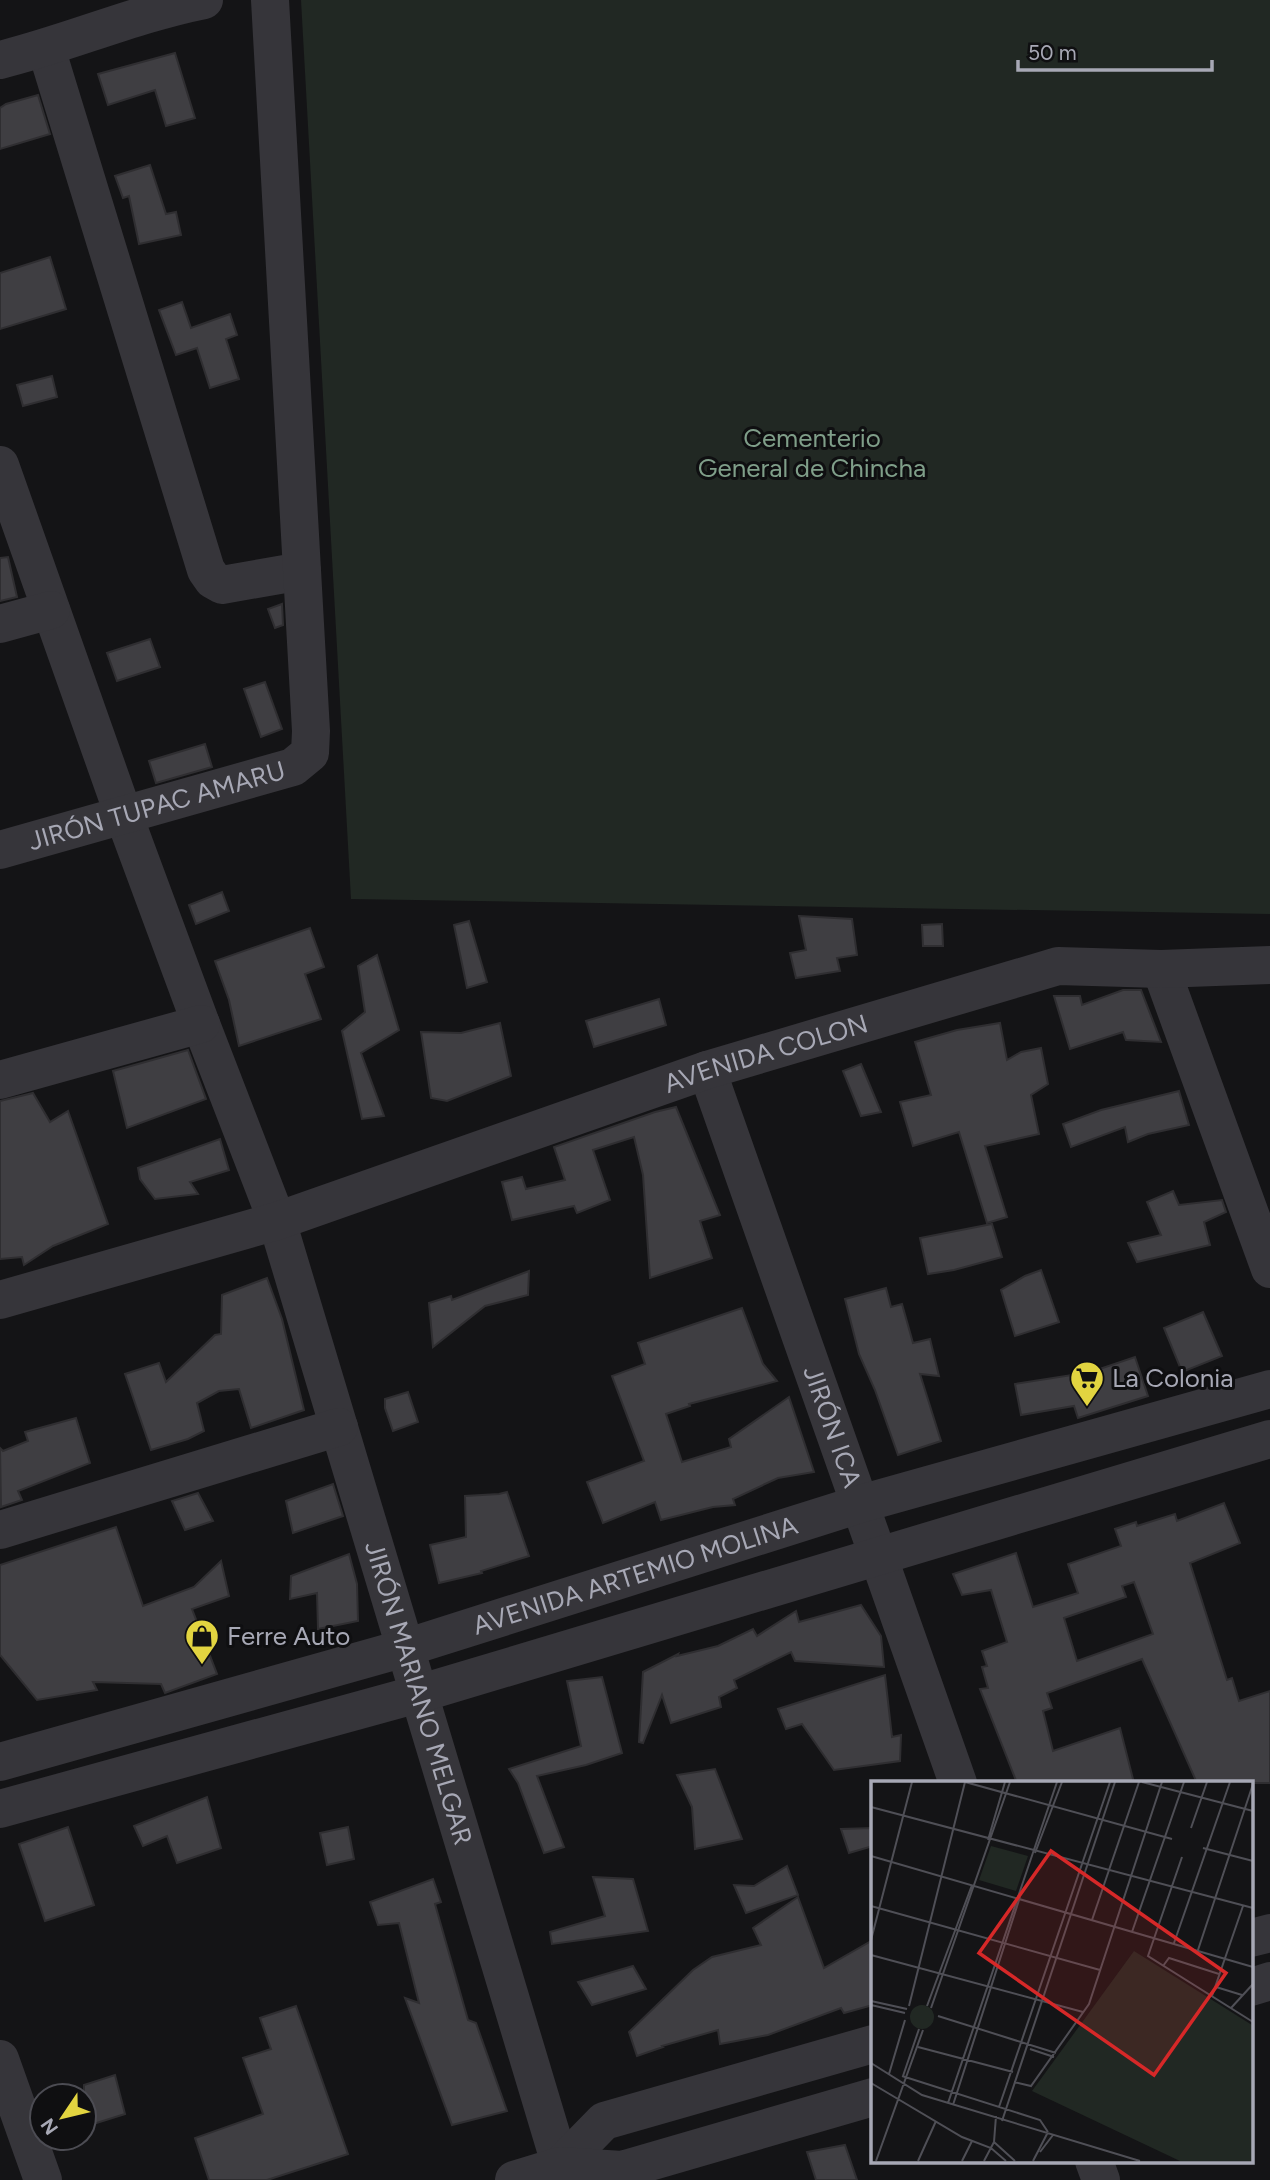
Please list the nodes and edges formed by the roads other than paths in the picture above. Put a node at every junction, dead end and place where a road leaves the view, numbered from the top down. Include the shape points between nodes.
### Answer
1 (270, 0) edge
2 (180, 2) edge
3 (46, 48) junction
4 (0, 60) edge
5 (0, 465) edge
6 (302, 571) junction
7 (51, 610) junction
8 (0, 624) edge
9 (124, 816) junction
10 (0, 850) edge
11 (1270, 965) edge
12 (1161, 969) junction
13 (201, 1024) junction
14 (707, 1070) junction
15 (0, 1080) edge
16 (277, 1221) junction
17 (1270, 1269) edge
18 (0, 1300) edge
19 (1270, 1389) edge
20 (339, 1427) junction
21 (1270, 1439) edge
22 (860, 1503) junction
23 (0, 1530) edge
24 (877, 1555) junction
25 (405, 1648) junction
26 (418, 1694) junction
27 (0, 1762) edge
28 (957, 1781) edge
29 (0, 1809) edge
30 (1270, 1933) edge
31 (1252, 1938) edge
32 (1270, 1982) edge
33 (1252, 1987) edge
34 (871, 2045) edge
35 (0, 2059) edge
36 (871, 2099) edge
37 (1094, 2162) edge
38 (562, 2173) edge
39 (43, 2180) edge
40 (514, 2180) edge
41 (1101, 2180) edge

1 - 6 street
2 - 3 street
3 - 4 street
3 - 6 street via 206,570 222,584
5 - 7 street, JIRÓN MARIANO MELGAR
6 - 9 street, JIRÓN TUPAC AMARU via 310,753 293,767
7 - 8 street
7 - 9 street, JIRÓN MARIANO MELGAR
9 - 10 street, JIRÓN TUPAC AMARU
9 - 13 street, JIRÓN MARIANO MELGAR
11 - 12 street, AVENIDA COLON
12 - 14 street, AVENIDA COLON via 1058,966
12 - 17 street
13 - 15 street
13 - 16 street, JIRÓN MARIANO MELGAR
14 - 16 street, AVENIDA COLON
14 - 22 street, JIRÓN ICA
16 - 18 street, AVENIDA COLON
16 - 20 street, JIRÓN MARIANO MELGAR
19 - 22 street, AVENIDA ARTEMIO MOLINA
20 - 23 street
20 - 25 street, JIRÓN MARIANO MELGAR
21 - 24 street, AVENIDA ARTEMIO MOLINA
22 - 24 street, JIRÓN ICA
22 - 25 street, AVENIDA ARTEMIO MOLINA
24 - 26 street, AVENIDA ARTEMIO MOLINA
24 - 28 street, JIRÓN ICA
25 - 26 street, JIRÓN MARIANO MELGAR
25 - 27 street, AVENIDA ARTEMIO MOLINA
26 - 29 street, AVENIDA ARTEMIO MOLINA
26 - 38 street, JIRÓN MARIANO MELGAR
30 - 31 street
32 - 33 street
34 - 38 street via 604,2121
35 - 39 street
36 - 38 street via 622,2170
37 - 41 street
38 - 40 street

